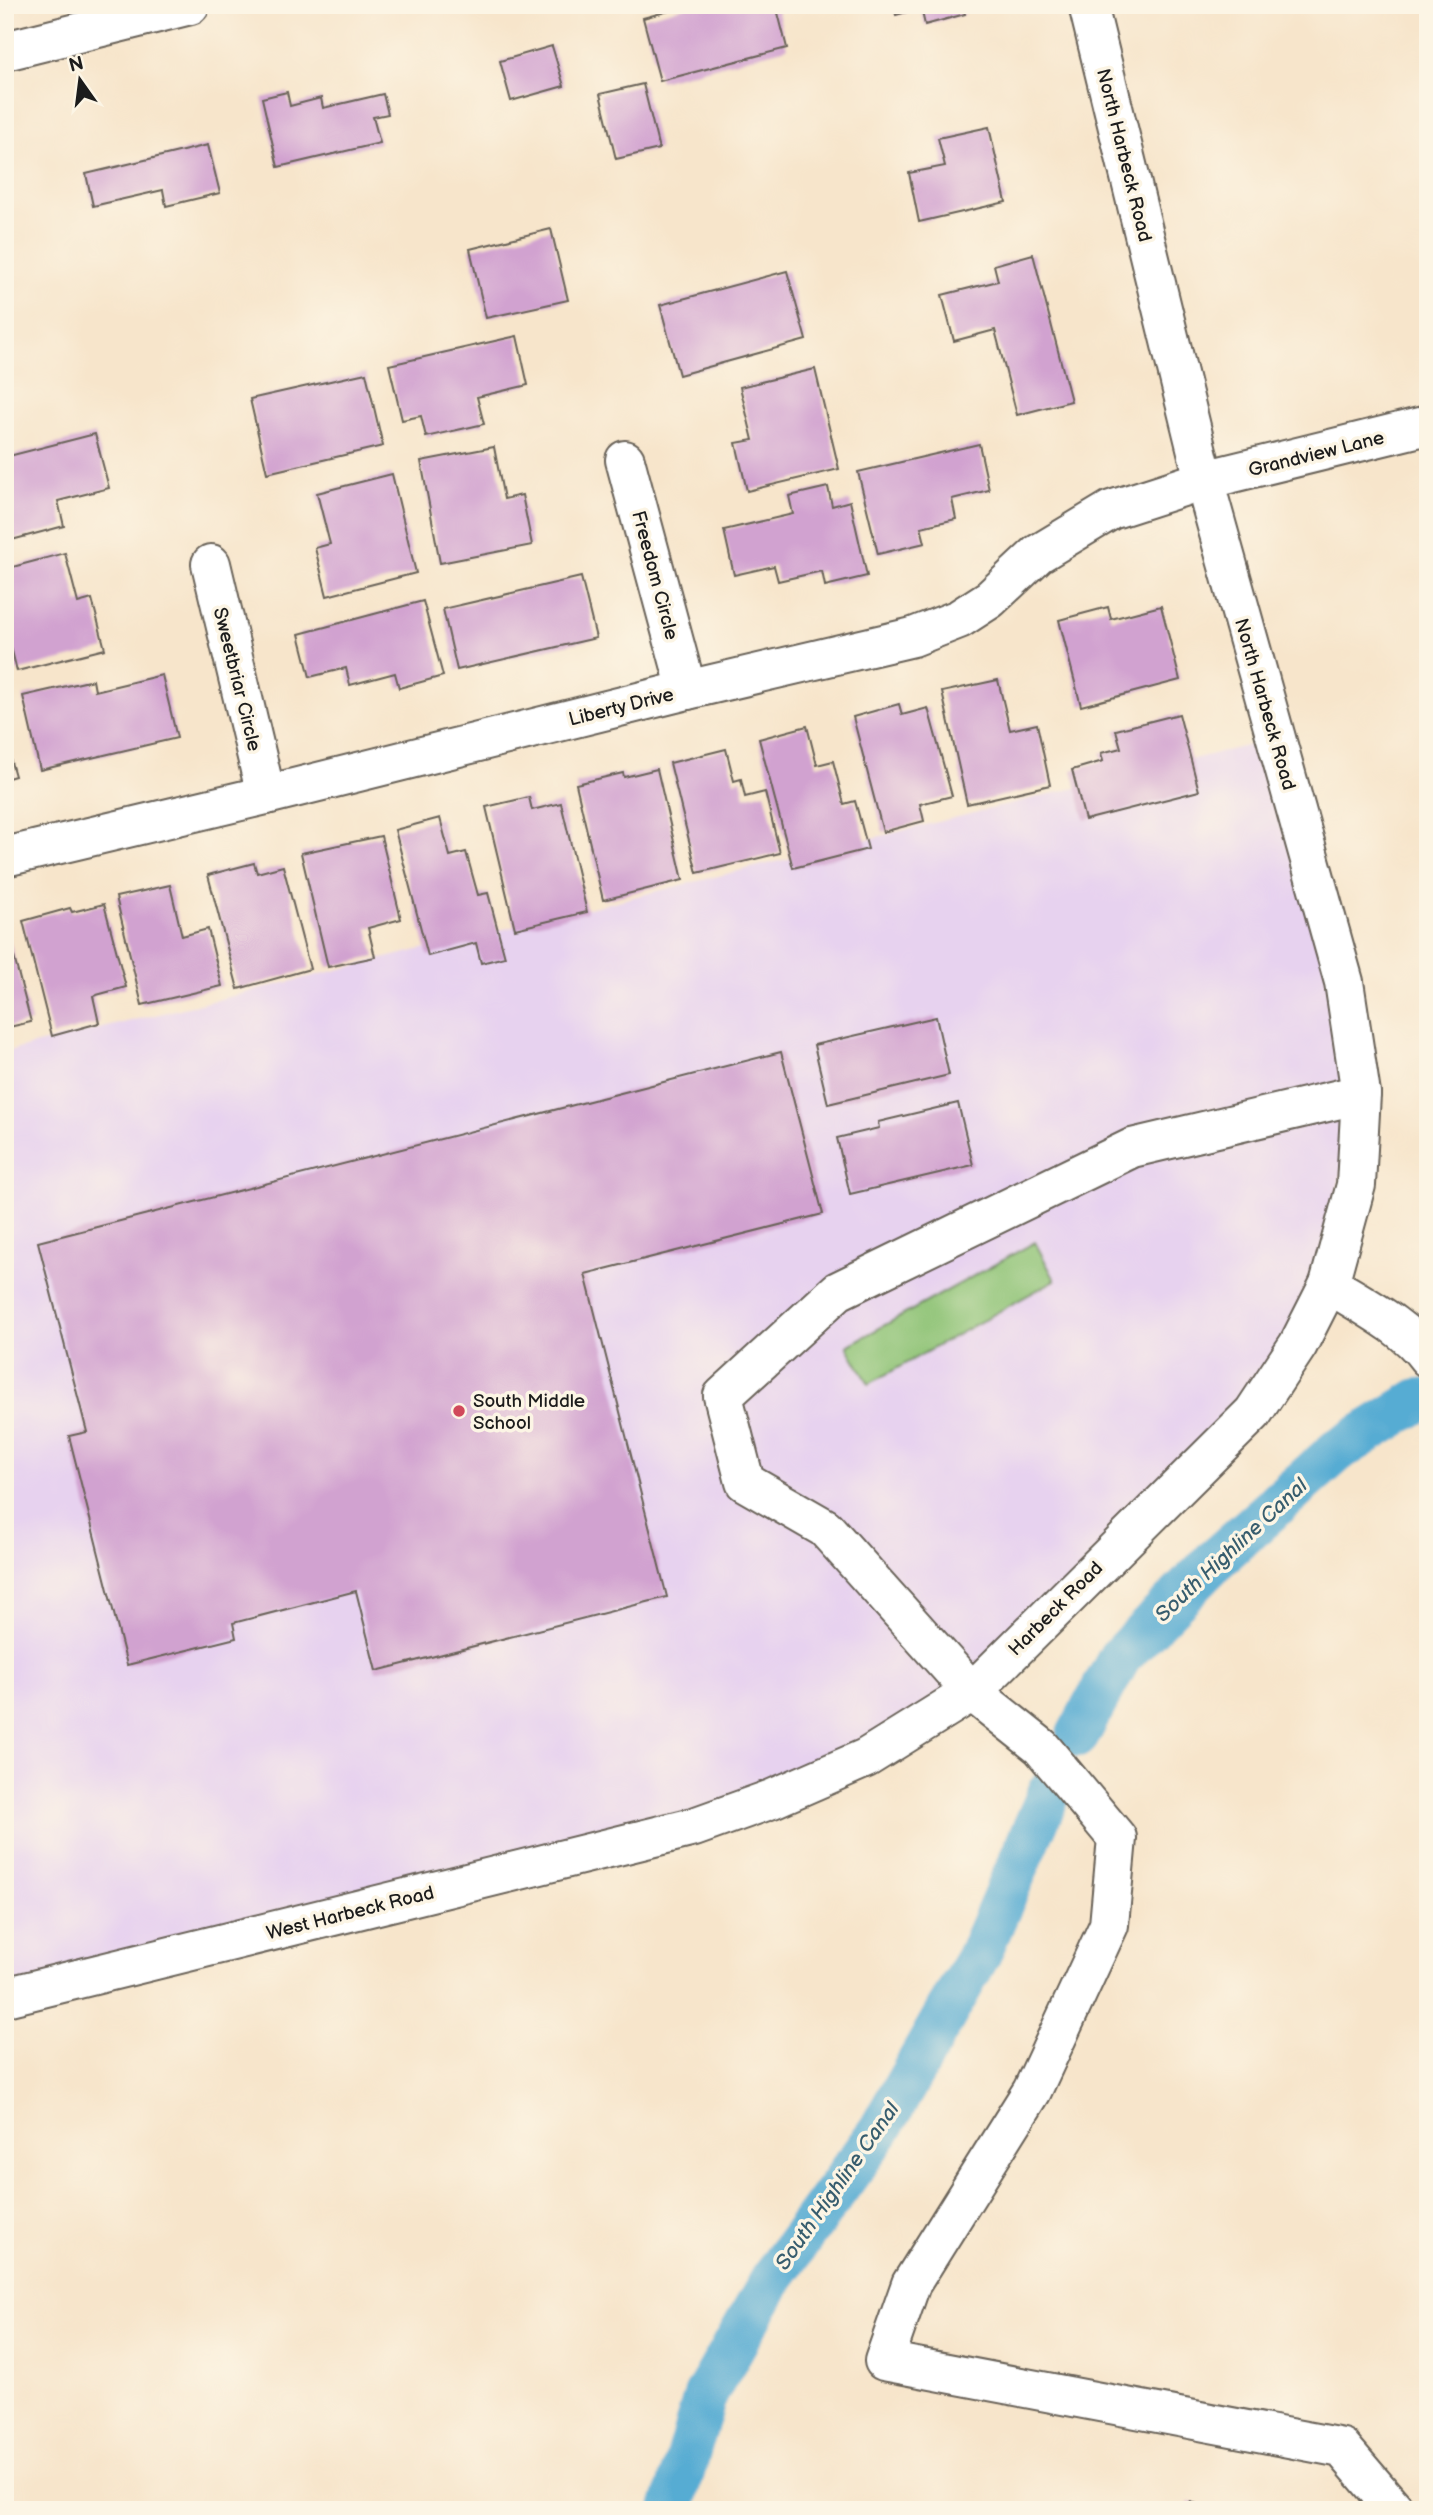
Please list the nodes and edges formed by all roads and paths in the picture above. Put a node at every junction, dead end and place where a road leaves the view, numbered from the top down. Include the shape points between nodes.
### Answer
1 (190, 5) edge
2 (1088, 5) edge
3 (5, 51) edge
4 (1428, 425) edge
5 (625, 460) dead end
6 (1204, 480) junction
7 (211, 564) dead end
8 (687, 690) junction
9 (266, 795) junction
10 (5, 857) edge
11 (1361, 1094) junction
12 (1329, 1283) junction
13 (1428, 1359) edge
14 (972, 1692) junction
15 (694, 1827) joint
16 (5, 1997) edge
17 (1395, 2510) edge

1 - 3 street
2 - 6 street, North Harbeck Road
4 - 6 street, Grandview Lane
5 - 8 street, Freedom Circle
6 - 8 street, Liberty Drive via 1111,510 1038,554 990,599 959,619 913,637
6 - 11 street, North Harbeck Road via 1344,982
7 - 9 street, Sweetbriar Circle
8 - 9 street, Liberty Drive
9 - 10 street, Liberty Drive
11 - 12 street, North Harbeck Road via 1356,1185
11 - 14 street via 1132,1148 838,1291 723,1396 745,1482 825,1528
12 - 13 street via 1392,1325
12 - 14 street, Harbeck Road via 1298,1345 1253,1413
14 - 15 street, Harbeck Road via 866,1758 772,1800
14 - 17 street via 1041,1747 1117,1838 1109,1925 1032,2091 911,2284 884,2361 1342,2448
15 - 16 street, West Harbeck Road

